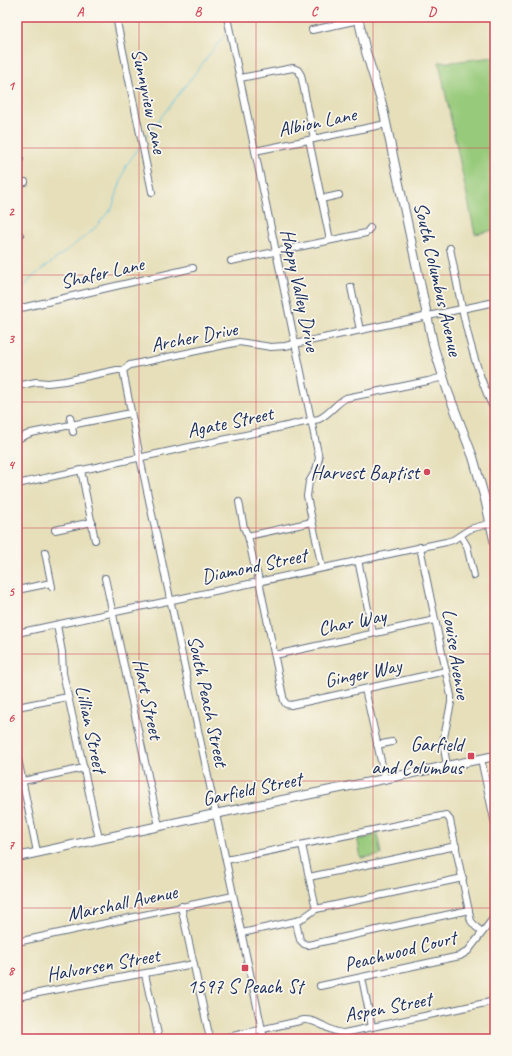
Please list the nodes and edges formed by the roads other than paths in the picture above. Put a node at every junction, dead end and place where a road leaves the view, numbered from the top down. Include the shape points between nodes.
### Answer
1 (116, 17) edge
2 (227, 17) edge
3 (358, 19) edge
4 (312, 30) dead end
5 (240, 78) junction
6 (386, 124) junction
7 (311, 139) junction
8 (255, 151) junction
9 (25, 182) dead end
10 (17, 184) edge
11 (152, 192) dead end
12 (339, 195) dead end
13 (321, 199) junction
14 (370, 228) dead end
15 (330, 240) junction
16 (450, 248) dead end
17 (276, 251) junction
18 (231, 261) dead end
19 (193, 268) dead end
20 (351, 287) dead end
21 (495, 302) edge
22 (17, 309) edge
23 (462, 309) junction
24 (427, 316) junction
25 (360, 330) junction
26 (295, 344) junction
27 (123, 370) junction
28 (443, 377) junction
29 (17, 386) edge
30 (495, 412) edge
31 (131, 413) junction
32 (70, 417) dead end
33 (312, 421) junction
34 (71, 425) junction
35 (73, 432) dead end
36 (17, 439) edge
37 (140, 458) junction
38 (81, 470) junction
39 (17, 484) edge
40 (239, 502) dead end
41 (92, 522) junction
42 (312, 522) junction
43 (493, 522) edge
44 (55, 530) dead end
45 (248, 536) junction
46 (460, 536) junction
47 (95, 540) dead end
48 (495, 544) edge
49 (420, 547) junction
50 (45, 552) dead end
51 (358, 560) junction
52 (322, 568) junction
53 (474, 576) dead end
54 (105, 578) dead end
55 (259, 581) junction
56 (17, 590) edge
57 (170, 600) junction
58 (113, 613) junction
59 (435, 620) junction
60 (57, 625) junction
61 (17, 633) edge
62 (373, 633) junction
63 (275, 655) junction
64 (446, 671) junction
65 (365, 689) junction
66 (68, 697) junction
67 (17, 707) edge
68 (392, 742) dead end
69 (377, 745) junction
70 (17, 754) edge
71 (495, 756) edge
72 (481, 759) junction
73 (448, 766) junction
74 (84, 768) junction
75 (385, 779) junction
76 (23, 781) junction
77 (216, 814) junction
78 (495, 824) edge
79 (158, 826) junction
80 (99, 839) junction
81 (302, 845) junction
82 (456, 846) junction
83 (37, 852) junction
84 (17, 857) edge
85 (226, 860) junction
86 (309, 877) junction
87 (462, 878) junction
88 (234, 896) junction
89 (181, 906) junction
90 (316, 909) junction
91 (469, 910) junction
92 (495, 916) edge
93 (296, 922) junction
94 (482, 932) junction
95 (242, 933) junction
96 (17, 942) edge
97 (194, 964) junction
98 (145, 974) junction
99 (362, 978) junction
100 (320, 986) dead end
101 (17, 997) edge
102 (495, 1001) edge
103 (372, 1027) junction
104 (262, 1029) junction
105 (159, 1039) edge
106 (210, 1039) edge
107 (219, 1039) edge
108 (264, 1039) edge

1 - 11 street, Sunnyview Lane
2 - 5 street, Happy Valley Drive
3 - 4 street
3 - 6 main road, South Columbus Avenue
5 - 7 street via 293,68 298,70 301,75
5 - 8 street, Happy Valley Drive
6 - 7 street, Albion Lane
6 - 24 main road, South Columbus Avenue
7 - 8 street, Albion Lane
7 - 13 street
8 - 17 street, Happy Valley Drive
9 - 10 street
12 - 13 street
13 - 15 street
14 - 15 street via 366,233
15 - 17 street
16 - 23 street
17 - 18 street
17 - 26 street, Happy Valley Drive
19 - 22 street, Shafer Lane
20 - 25 street
21 - 23 street, Archer Drive
23 - 24 street, Archer Drive
23 - 30 street via 482,385
24 - 25 street, Archer Drive
24 - 28 main road, South Columbus Avenue
25 - 26 street, Archer Drive
26 - 27 street, Archer Drive via 271,347 239,342 130,365
26 - 33 street, Happy Valley Drive
27 - 29 street, Archer Drive via 60,382 36,382
27 - 31 street, South Peach Street
28 - 33 street, Agate Street via 346,398 326,416
28 - 43 main road, South Columbus Avenue via 473,457
31 - 34 street
31 - 37 street, South Peach Street
32 - 34 street
33 - 37 street, Agate Street
33 - 42 street, Happy Valley Drive via 319,458 307,491
34 - 35 street
34 - 36 street via 32,433
37 - 38 street, Agate Street
37 - 57 street, South Peach Street
38 - 39 street, Agate Street
38 - 41 street
40 - 45 street
41 - 44 street
41 - 47 street
42 - 45 street
42 - 52 street, Happy Valley Drive
43 - 46 street, Diamond Street via 470,529
43 - 48 main road, South Columbus Avenue
45 - 55 street
46 - 49 street, Diamond Street via 446,542
46 - 53 street via 467,546
49 - 51 street, Diamond Street
49 - 59 street, Louise Avenue
50 - 56 street via 52,585
51 - 52 street, Diamond Street
51 - 62 street
52 - 55 street, Diamond Street
54 - 58 street, Hart Street
55 - 57 street, Diamond Street
55 - 63 street
57 - 58 street, Diamond Street
57 - 77 street, South Peach Street
58 - 60 street, Diamond Street
58 - 79 street, Hart Street
59 - 62 street, Char Way
59 - 64 street, Louise Avenue
60 - 61 street, Diamond Street
60 - 66 street, Lillian Street
62 - 63 street, Char Way
63 - 65 street, Ginger Way via 286,704
64 - 65 street, Ginger Way
64 - 73 street, Louise Avenue via 452,700 443,742
65 - 69 street
66 - 67 street
66 - 74 street, Lillian Street
68 - 69 street
69 - 75 street
70 - 76 street
71 - 72 main road, Garfield Street
72 - 73 main road, Garfield Street
72 - 78 street
73 - 75 main road, Garfield Street
74 - 76 street
74 - 80 street, Lillian Street
75 - 77 main road, Garfield Street
76 - 83 street
77 - 79 main road, Garfield Street
77 - 85 street, South Peach Street
79 - 80 main road, Garfield Street
80 - 83 main road, Garfield Street
81 - 82 street via 446,815 450,820
81 - 85 street
81 - 86 street
82 - 86 street
82 - 87 street
83 - 84 main road, Garfield Street
85 - 88 street, South Peach Street
86 - 90 street
87 - 90 street
87 - 91 street
88 - 89 street, Marshall Avenue
88 - 95 street, South Peach Street
89 - 96 street, Marshall Avenue
89 - 97 street
90 - 93 street
91 - 93 street via 308,945 300,940
91 - 94 street via 473,924
92 - 94 street, Peachwood Court
93 - 95 street
94 - 99 street, Peachwood Court via 468,952 460,956
95 - 104 street, South Peach Street
97 - 98 street, Halvorsen Street
97 - 106 street
98 - 101 street, Halvorsen Street
98 - 105 street
99 - 100 street, Peachwood Court
99 - 103 street
102 - 103 street, Aspen Street
103 - 104 street, Aspen Street via 340,1033 310,1020
104 - 107 street, Aspen Street
104 - 108 street, South Peach Street

